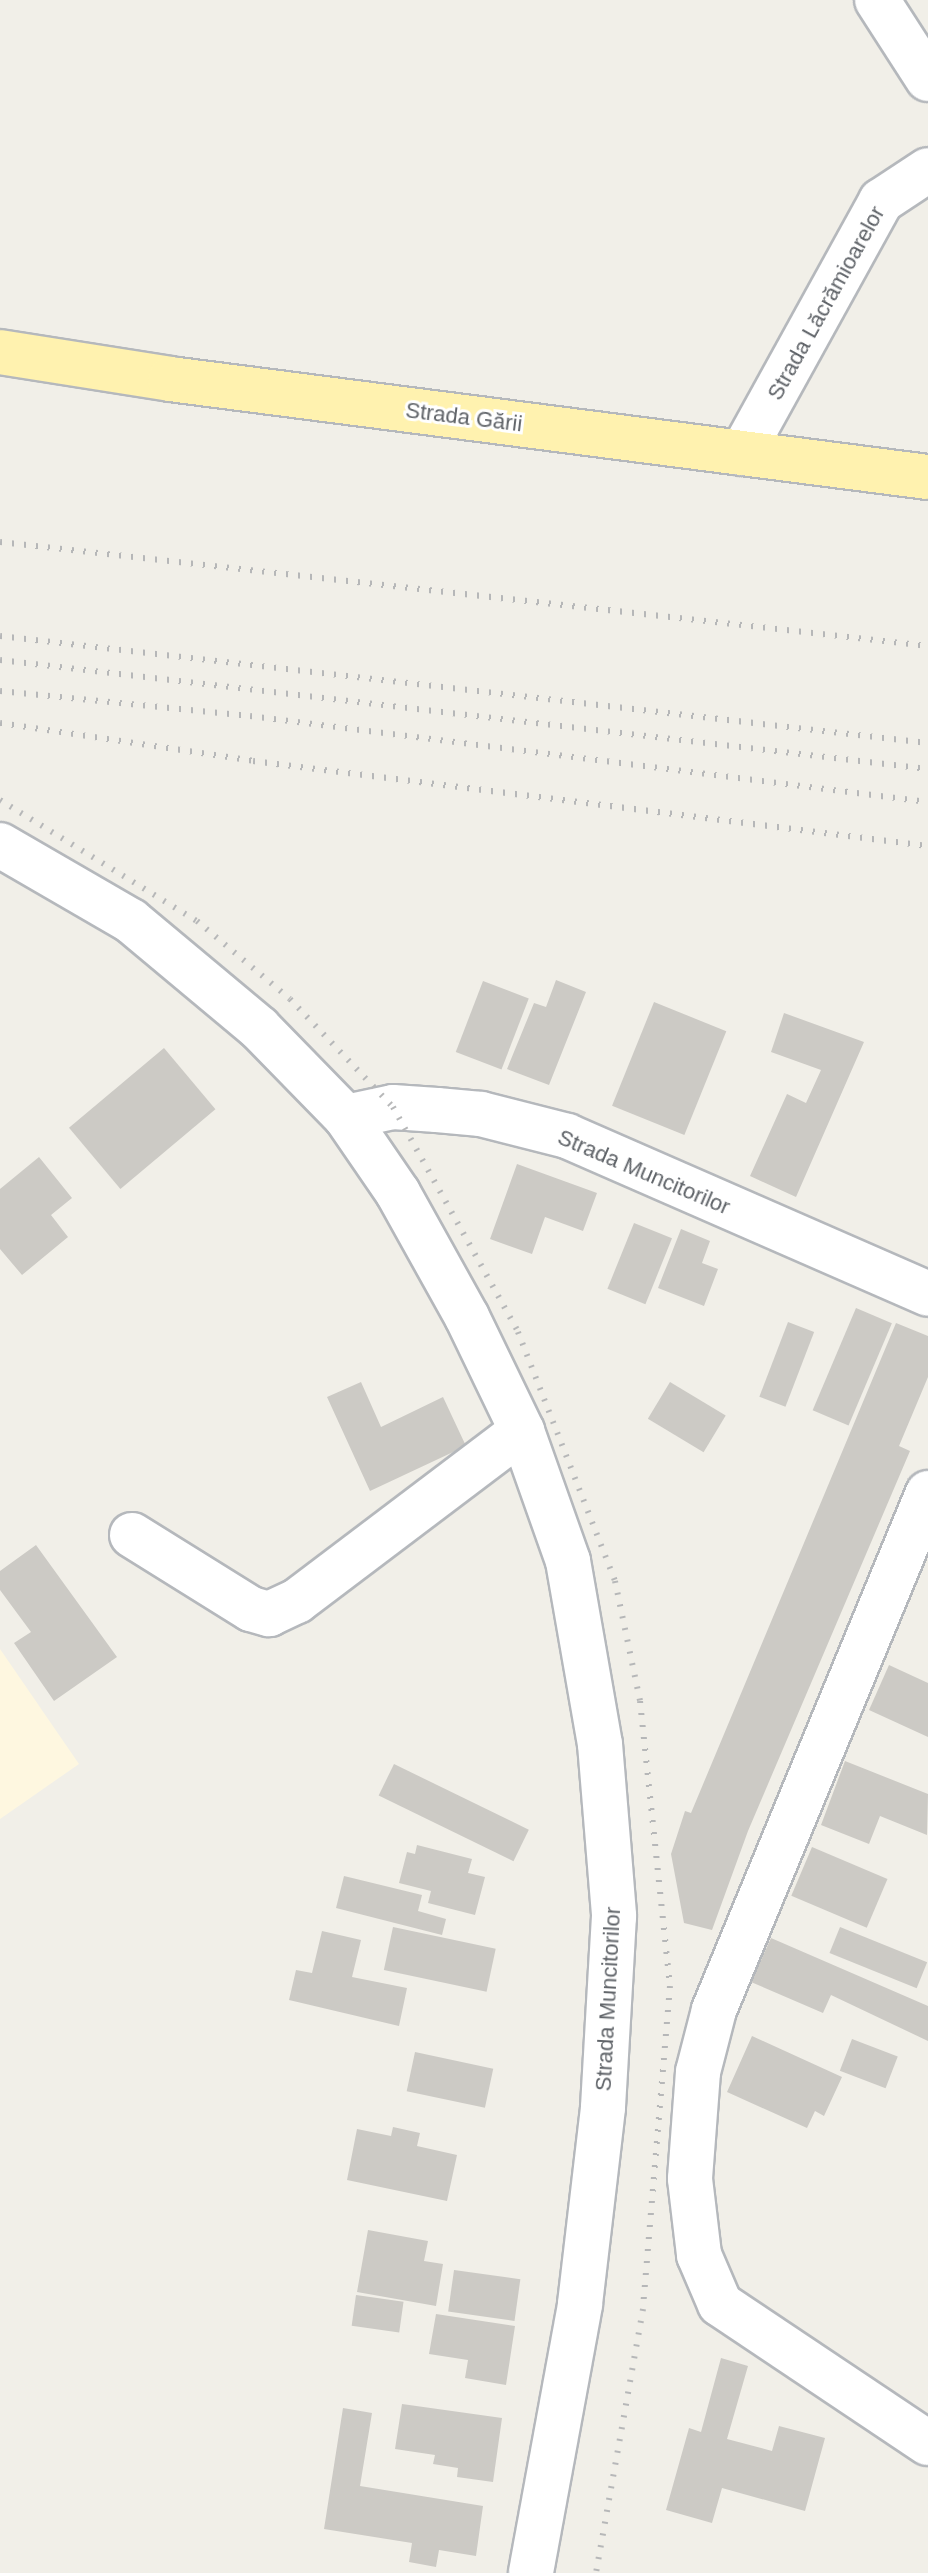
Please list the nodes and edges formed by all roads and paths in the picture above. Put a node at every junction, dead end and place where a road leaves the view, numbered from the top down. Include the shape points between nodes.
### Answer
1 (877, 0) edge
2 (928, 79) edge
3 (928, 170) edge
4 (0, 352) edge
5 (742, 453) junction
6 (928, 477) edge
7 (0, 845) edge
8 (346, 1117) junction
9 (928, 1294) edge
10 (522, 1431) junction
11 (928, 1493) edge
12 (132, 1535) dead end
13 (928, 2443) edge
14 (531, 2573) edge

1 - 2 street
3 - 5 street, Strada Lăcrămioarelor via 881,201
4 - 5 main road, Strada Gării
5 - 6 main road, Strada Gării
7 - 8 street, Strada Muncitorilor via 131,921 259,1028
8 - 9 street, Strada Muncitorilor via 393,1107 437,1110 481,1114 567,1136
8 - 10 street, Strada Muncitorilor via 398,1193
10 - 12 street via 297,1601 269,1614 251,1609
10 - 14 street, Strada Muncitorilor via 568,1561 600,1744 614,1916 603,2108 580,2305
11 - 13 street via 714,2010 698,2072 690,2179 699,2255 720,2304

